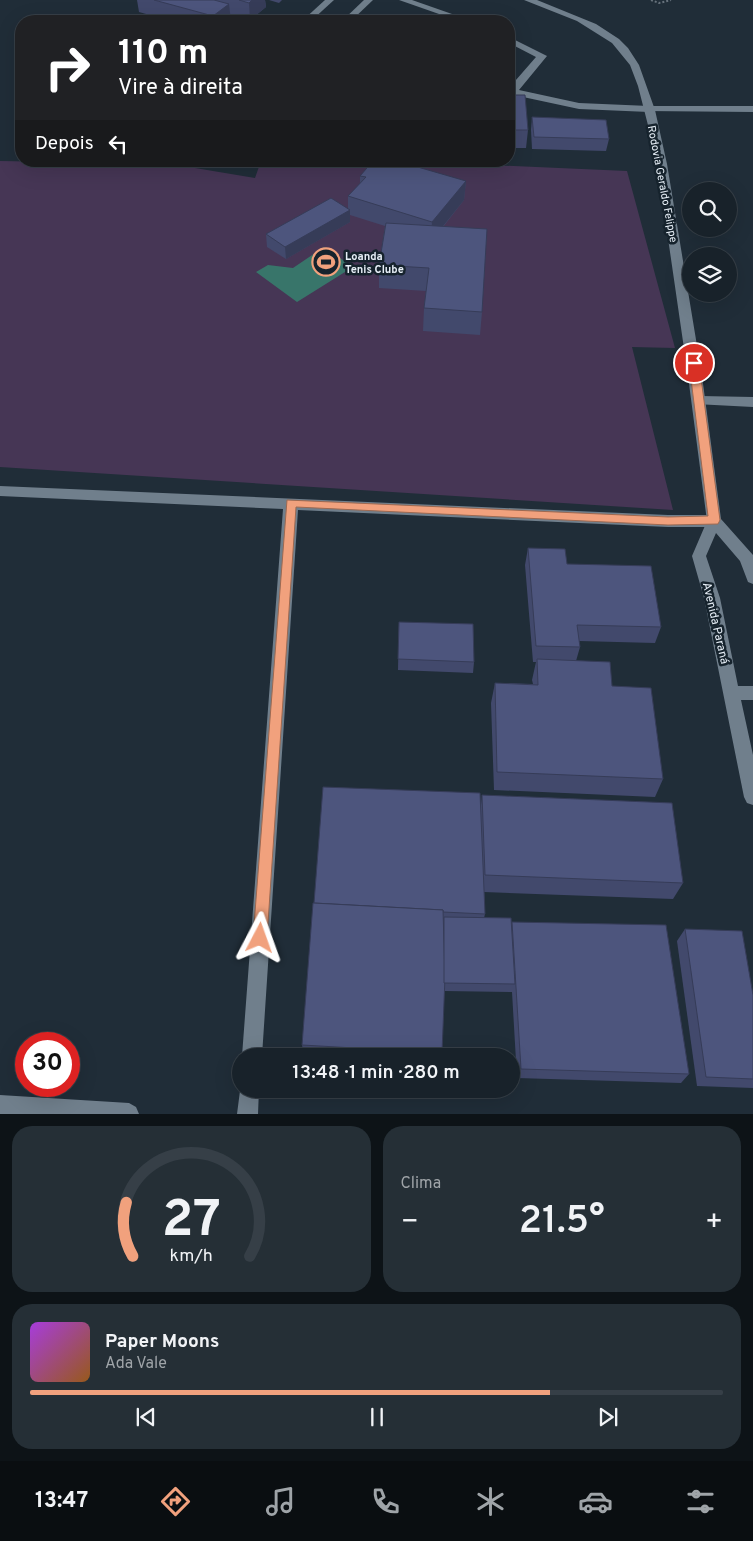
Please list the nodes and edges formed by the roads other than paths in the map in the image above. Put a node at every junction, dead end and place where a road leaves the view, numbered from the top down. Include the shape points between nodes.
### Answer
1 (330, 0) edge
2 (369, 0) edge
3 (403, 0) edge
4 (528, 0) edge
5 (313, 15) edge
6 (353, 15) edge
7 (449, 15) edge
8 (515, 43) edge
9 (515, 86) edge
10 (515, 93) edge
11 (649, 108) junction
12 (753, 108) edge
13 (700, 401) junction
14 (753, 402) edge
15 (0, 491) edge
16 (291, 503) junction
17 (714, 520) junction
18 (753, 578) edge
19 (732, 692) junction
20 (753, 693) edge
21 (751, 775) edge
22 (753, 797) edge
23 (253, 1048) edge
24 (249, 1098) edge
25 (0, 1105) edge
26 (130, 1114) edge
27 (248, 1114) edge

1 - 5 main road
2 - 6 main road
3 - 7 main road
4 - 11 main road, Rodovia Geraldo Felippe via 583,22 607,35 626,51 641,80
8 - 9 main road via 542,56
10 - 11 main road via 579,106
11 - 12 main road
11 - 13 main road, Rodovia Geraldo Felippe via 664,176
13 - 14 main road
13 - 17 main road, Rodovia Geraldo Felippe
15 - 16 main road
16 - 17 main road via 668,521
16 - 23 main road
17 - 18 main road via 747,558
17 - 19 main road, Avenida Paraná via 699,556 712,598
19 - 20 main road
19 - 21 main road, Avenida Paraná
21 - 22 main road, Avenida Paraná
24 - 27 main road
25 - 26 main road

